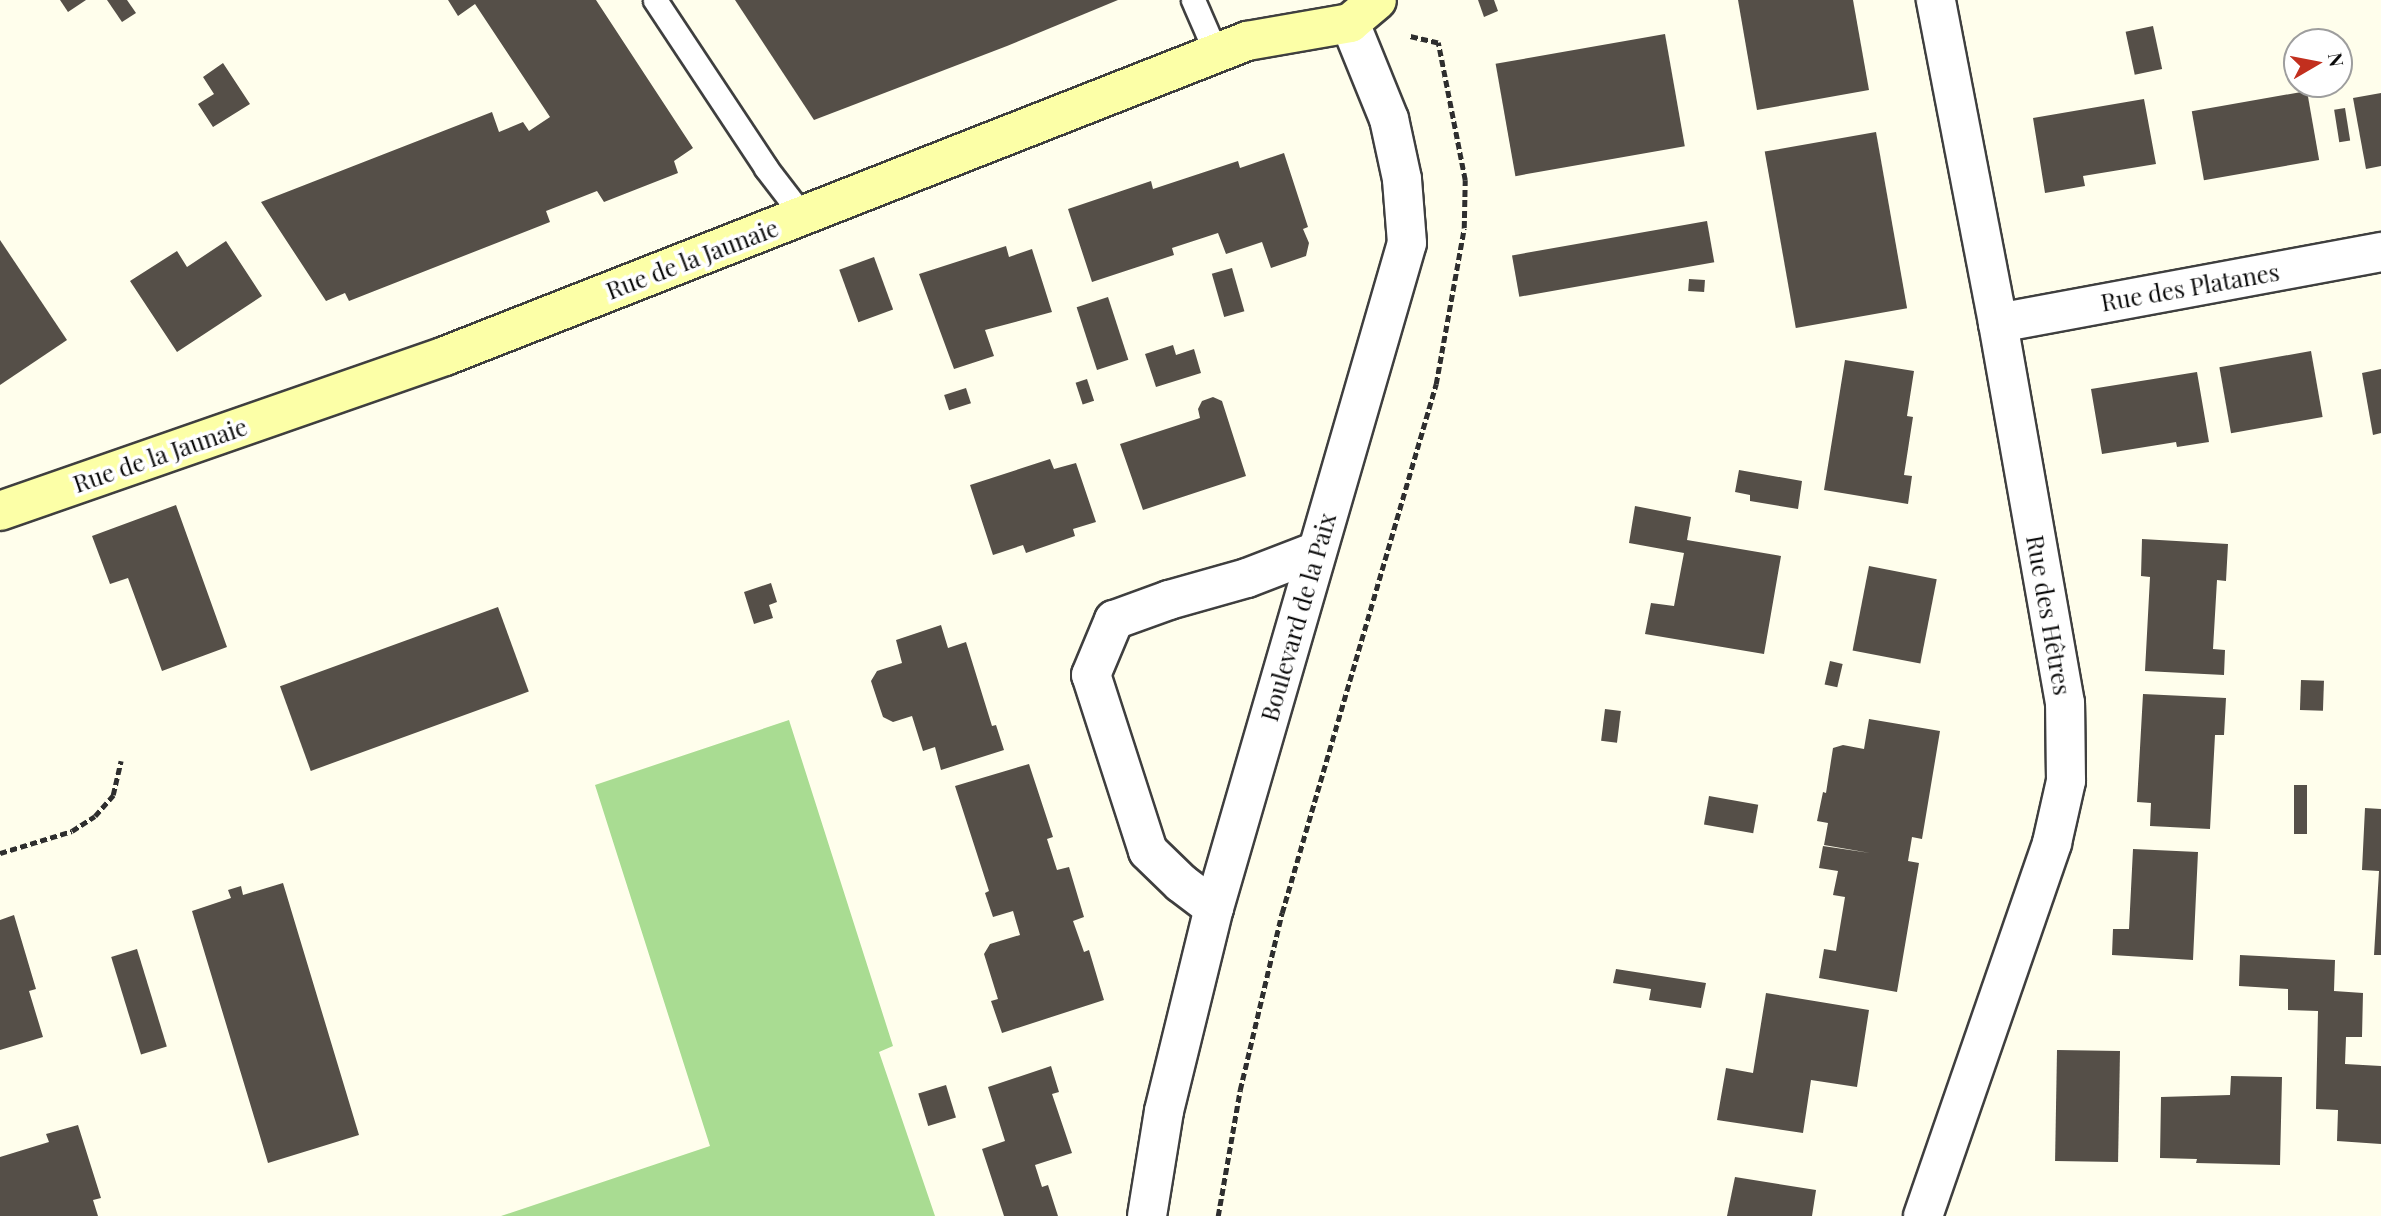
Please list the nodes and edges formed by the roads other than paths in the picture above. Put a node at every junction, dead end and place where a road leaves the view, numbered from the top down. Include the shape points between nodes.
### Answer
1 (655, 0) edge
2 (1193, 0) edge
3 (1936, 0) edge
4 (1363, 11) edge
5 (1216, 53) junction
6 (802, 215) junction
7 (2381, 252) edge
8 (1998, 323) junction
9 (0, 511) edge
10 (1317, 551) junction
11 (1214, 908) junction
12 (1146, 1216) edge
13 (1923, 1216) edge

1 - 6 lane
2 - 5 lane
3 - 8 street, Rue des Hêtres
4 - 5 street, Rue de la Jaunaie
4 - 10 street, Boulevard de la Paix via 1402,180 1407,243
5 - 6 street, Rue de la Jaunaie
6 - 9 street, Rue de la Jaunaie via 445,356
7 - 8 street, Rue des Platanes
8 - 13 street, Rue des Hêtres via 2064,703 2066,781 2052,843
10 - 11 street, Boulevard de la Paix
10 - 11 street via 1114,620 1091,675 1148,851
11 - 12 street, Boulevard de la Paix via 1164,1111

